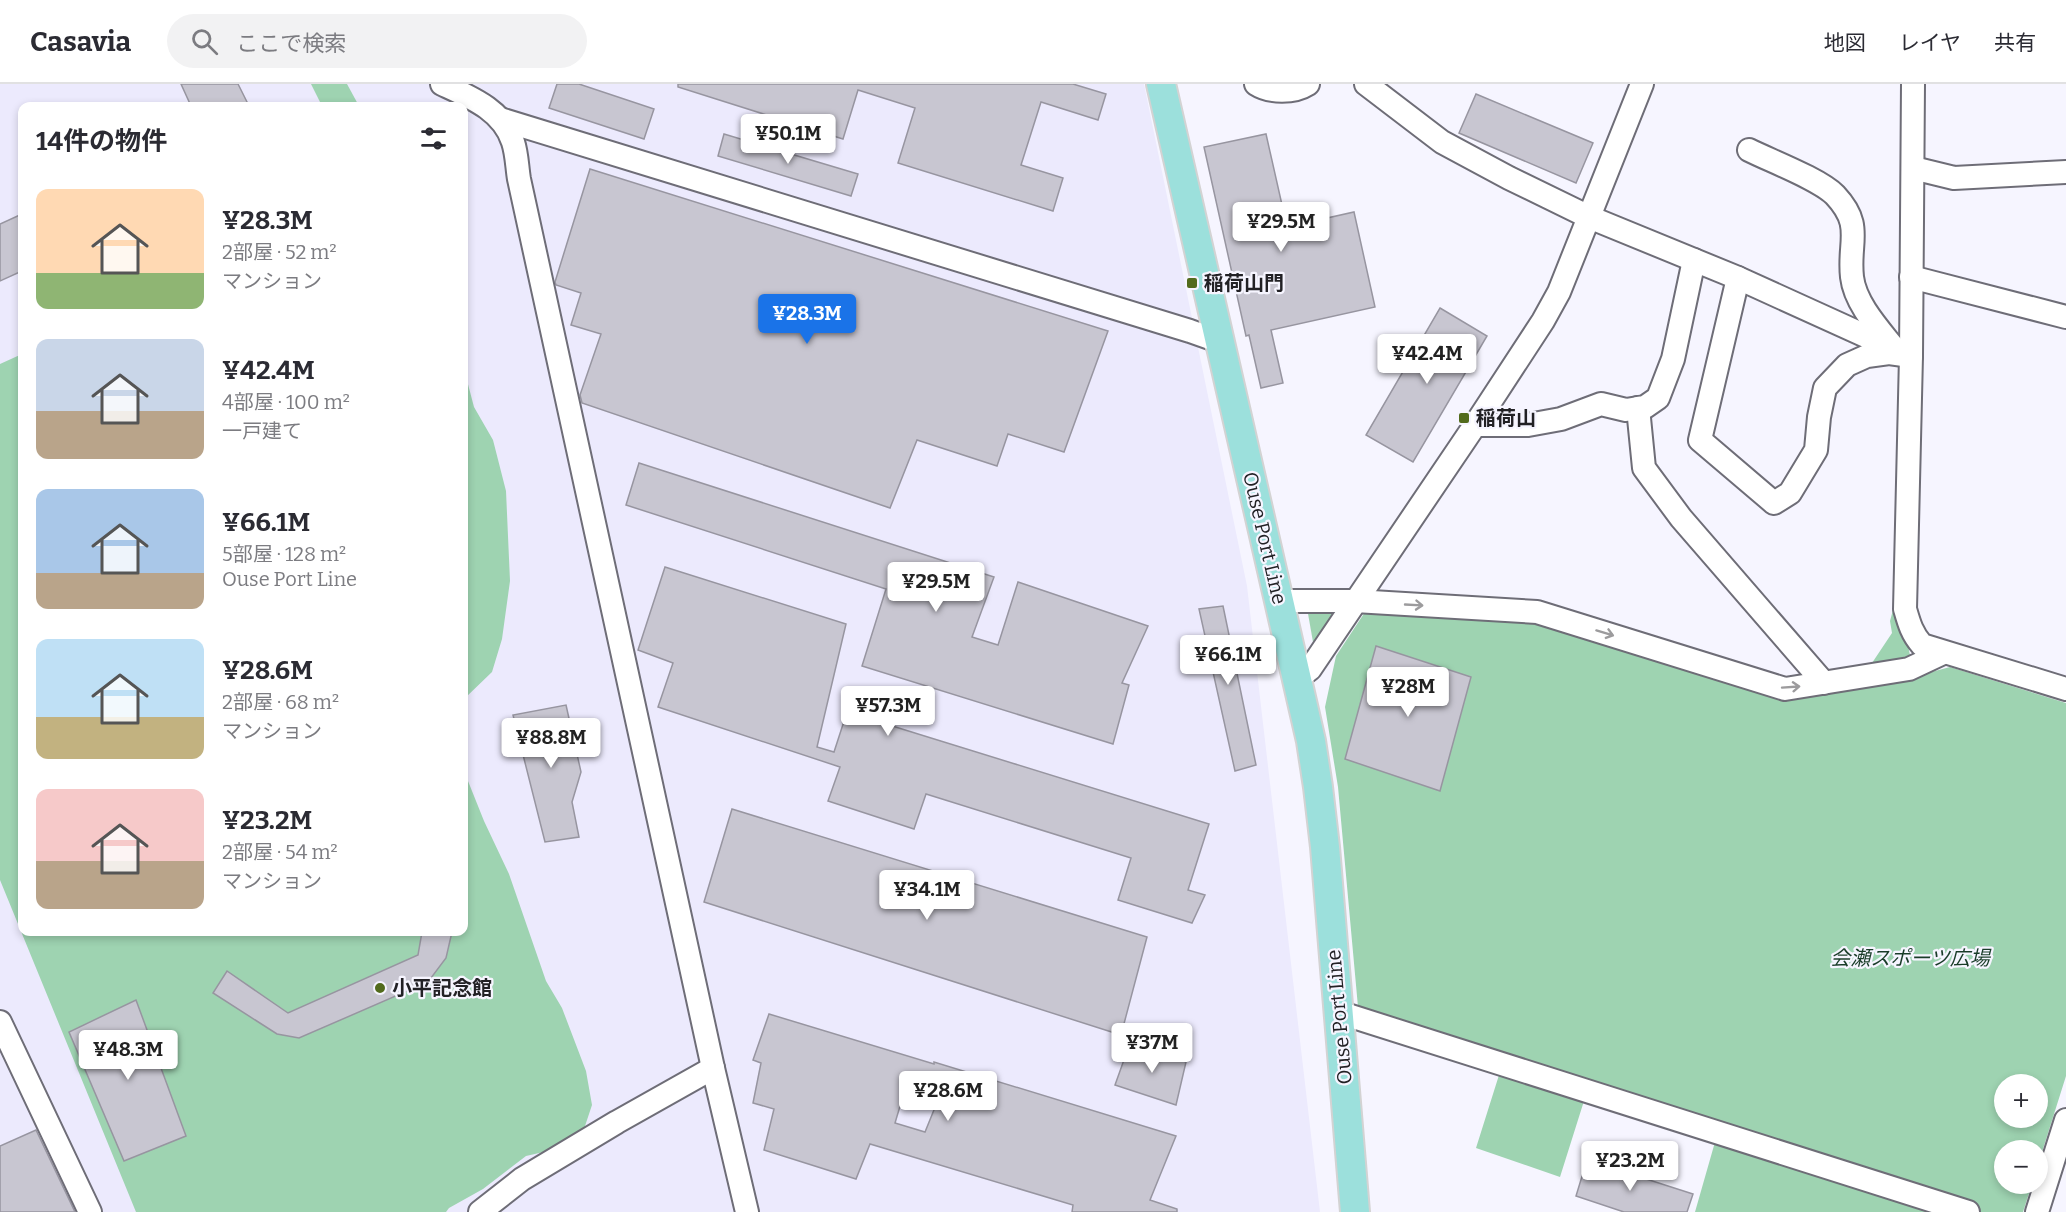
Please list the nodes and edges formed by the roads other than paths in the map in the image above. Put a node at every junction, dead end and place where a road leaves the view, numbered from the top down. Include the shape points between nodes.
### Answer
1 (442, 84) edge
2 (1161, 84) edge
3 (1256, 84) edge
4 (1308, 84) edge
5 (1366, 84) edge
6 (1642, 84) edge
7 (1913, 84) edge
8 (500, 119) junction
9 (1749, 150) dead end
10 (1912, 168) junction
11 (2066, 172) edge
12 (1589, 217) junction
13 (1694, 260) junction
14 (1911, 277) junction
15 (1738, 278) junction
16 (2066, 317) edge
17 (1221, 342) junction
18 (1902, 352) junction
19 (1638, 408) junction
20 (1475, 425) junction
21 (1279, 601) junction
22 (1355, 602) junction
23 (1943, 652) junction
24 (1297, 678) junction
25 (1824, 683) junction
26 (2066, 689) edge
27 (1338, 1012) junction
28 (0, 1022) edge
29 (713, 1068) junction
30 (2066, 1119) edge
31 (90, 1212) edge
32 (480, 1212) edge
33 (747, 1212) edge
34 (1355, 1212) edge
35 (1968, 1212) edge
36 (2037, 1212) edge

1 - 8 street via 487,107
2 - 17 main road, Ouse Port Line
3 - 4 street via 1282,91
5 - 12 street via 1442,142
6 - 12 street
7 - 10 street
8 - 17 street
8 - 29 street via 513,141
9 - 18 street via 1833,193 1847,211 1853,223 1852,279 1865,311
10 - 11 street via 1954,178
10 - 14 street
12 - 13 street
12 - 20 street via 1559,292
13 - 15 street
13 - 19 street via 1670,369 1658,398
14 - 16 street
14 - 18 street
15 - 18 street
15 - 18 street via 1701,440 1774,503 1790,492 1816,450 1825,388 1847,364 1867,356
17 - 21 main road, Ouse Port Line
18 - 23 street via 1905,609 1914,636 1922,645
19 - 20 street via 1626,410 1601,404 1561,419 1528,425
19 - 25 street via 1644,468 1688,526
20 - 22 street
21 - 22 street
21 - 24 main road, Ouse Port Line
22 - 24 street via 1310,669
22 -> 25 street via 1537,612 1785,689
23 - 25 street via 1909,669
23 - 26 street
24 - 27 main road, Ouse Port Line via 1318,787
27 - 34 main road, Ouse Port Line
27 - 35 street
28 - 31 street
29 - 32 street via 522,1179
29 - 33 street
30 - 36 street

